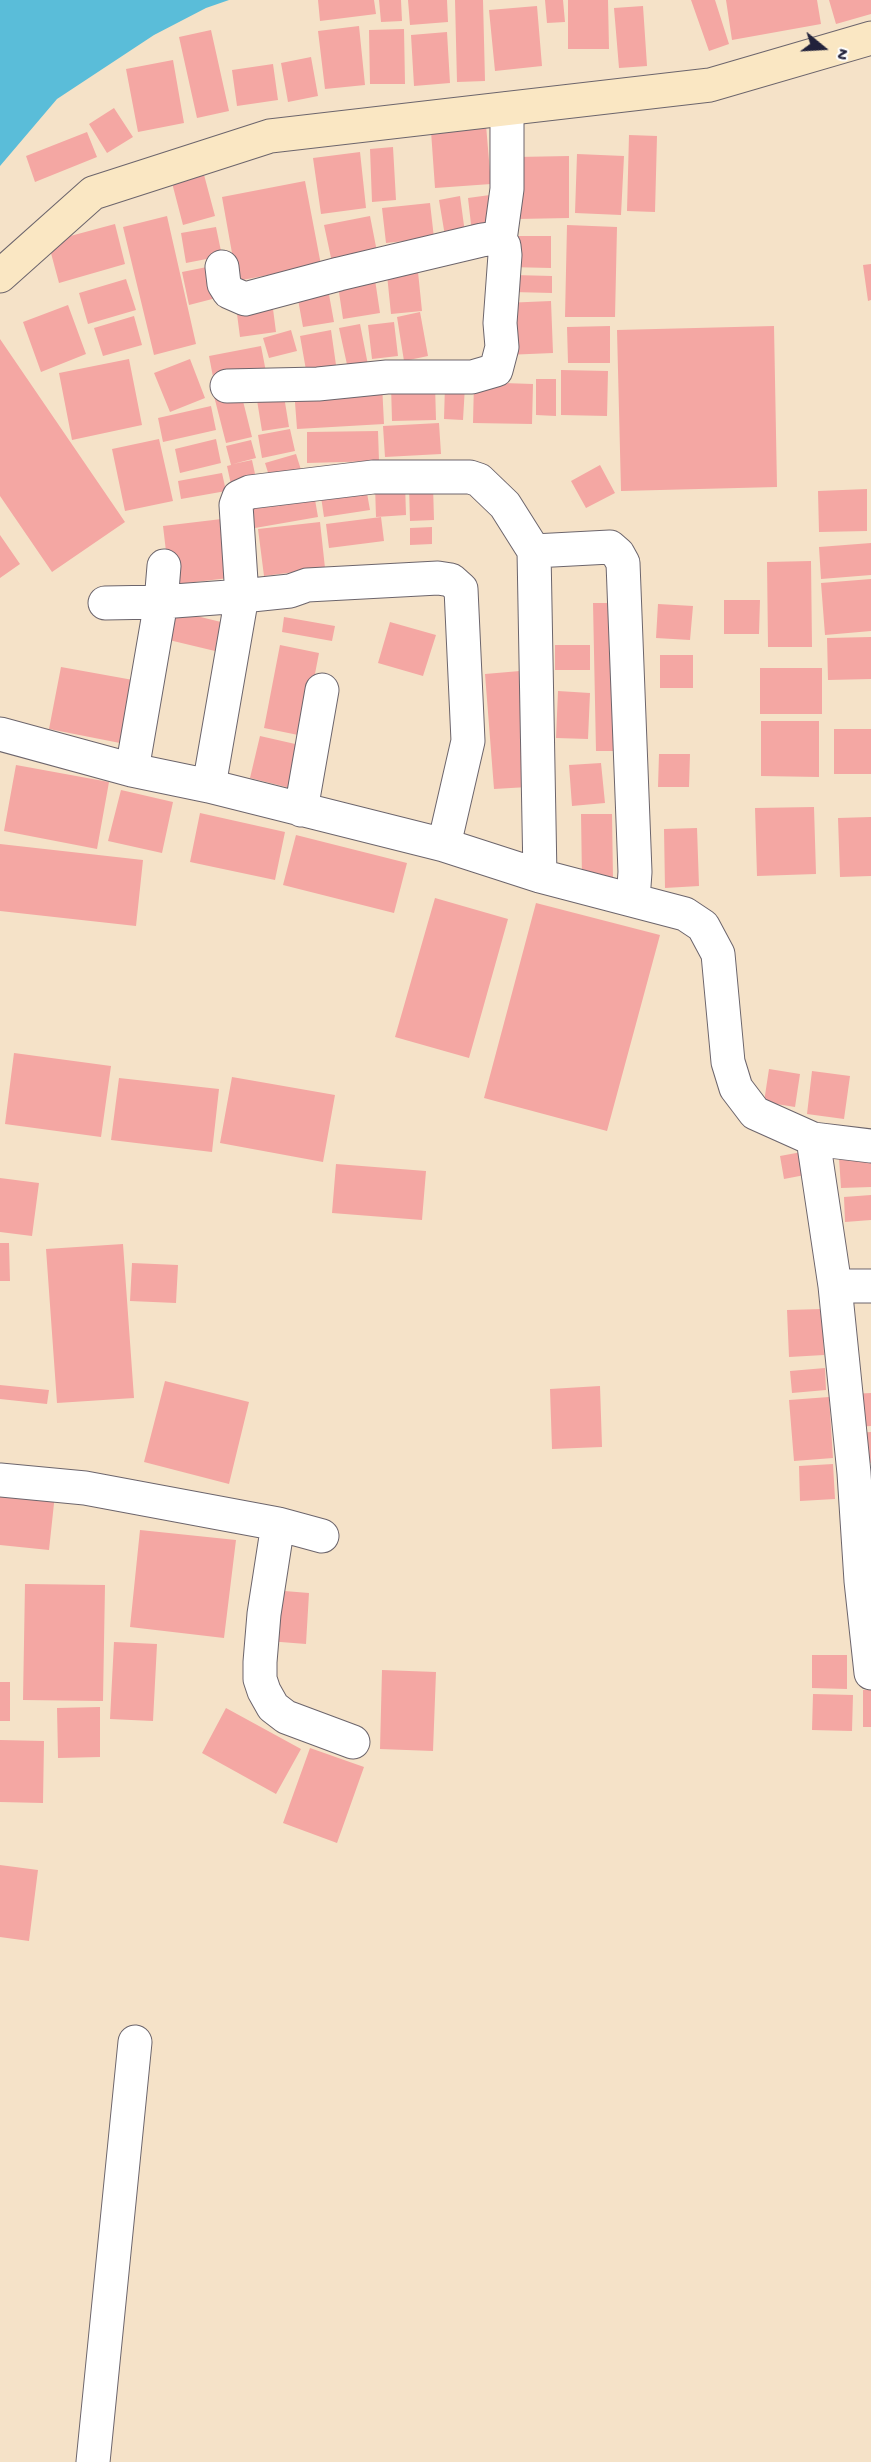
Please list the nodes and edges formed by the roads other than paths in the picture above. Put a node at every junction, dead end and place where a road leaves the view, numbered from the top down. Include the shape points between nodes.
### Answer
1 (871, 38) edge
2 (507, 109) junction
3 (500, 240) junction
4 (222, 267) dead end
5 (0, 276) edge
6 (227, 386) dead end
7 (534, 551) junction
8 (164, 566) dead end
9 (242, 596) junction
10 (162, 602) junction
11 (105, 603) dead end
12 (322, 690) dead end
13 (0, 734) edge
14 (132, 770) junction
15 (209, 786) junction
16 (301, 810) junction
17 (444, 846) junction
18 (540, 876) junction
19 (633, 900) junction
20 (813, 1139) junction
21 (871, 1146) edge
22 (836, 1286) junction
23 (871, 1287) edge
24 (858, 1387) edge
25 (862, 1473) edge
26 (0, 1480) edge
27 (278, 1524) junction
28 (322, 1536) dead end
29 (866, 1581) edge
30 (871, 1673) edge
31 (353, 1742) dead end
32 (135, 2042) dead end
33 (93, 2462) edge

1 - 2 main road via 710,85
2 - 3 street via 507,189
2 - 5 main road via 270,136 208,154 93,193
3 - 4 street via 482,240 245,299 230,292 224,284
3 - 6 street via 505,255 502,347 496,370 472,378 387,377 318,384
7 - 9 street via 505,505 479,480 470,477 373,477 250,492 239,497 236,505
7 - 18 street
7 - 19 street via 610,547 623,563
8 - 10 street
9 - 10 street
9 - 15 street
9 - 17 street via 290,591 307,585 426,578 451,580 460,589 468,741
10 - 11 street
10 - 14 street
12 - 16 street
13 - 14 street
14 - 15 street
15 - 16 street
16 - 17 street
17 - 18 street
18 - 19 street
19 - 20 street via 685,914 703,926 718,954 728,1062 736,1088 756,1113
20 - 21 street
20 - 22 street
22 - 23 street
22 - 24 street
24 - 25 street
25 - 29 street
26 - 27 street via 85,1488
27 - 28 street
27 - 31 street via 264,1614 260,1662 264,1691 273,1707 286,1717
29 - 30 street
32 - 33 street

